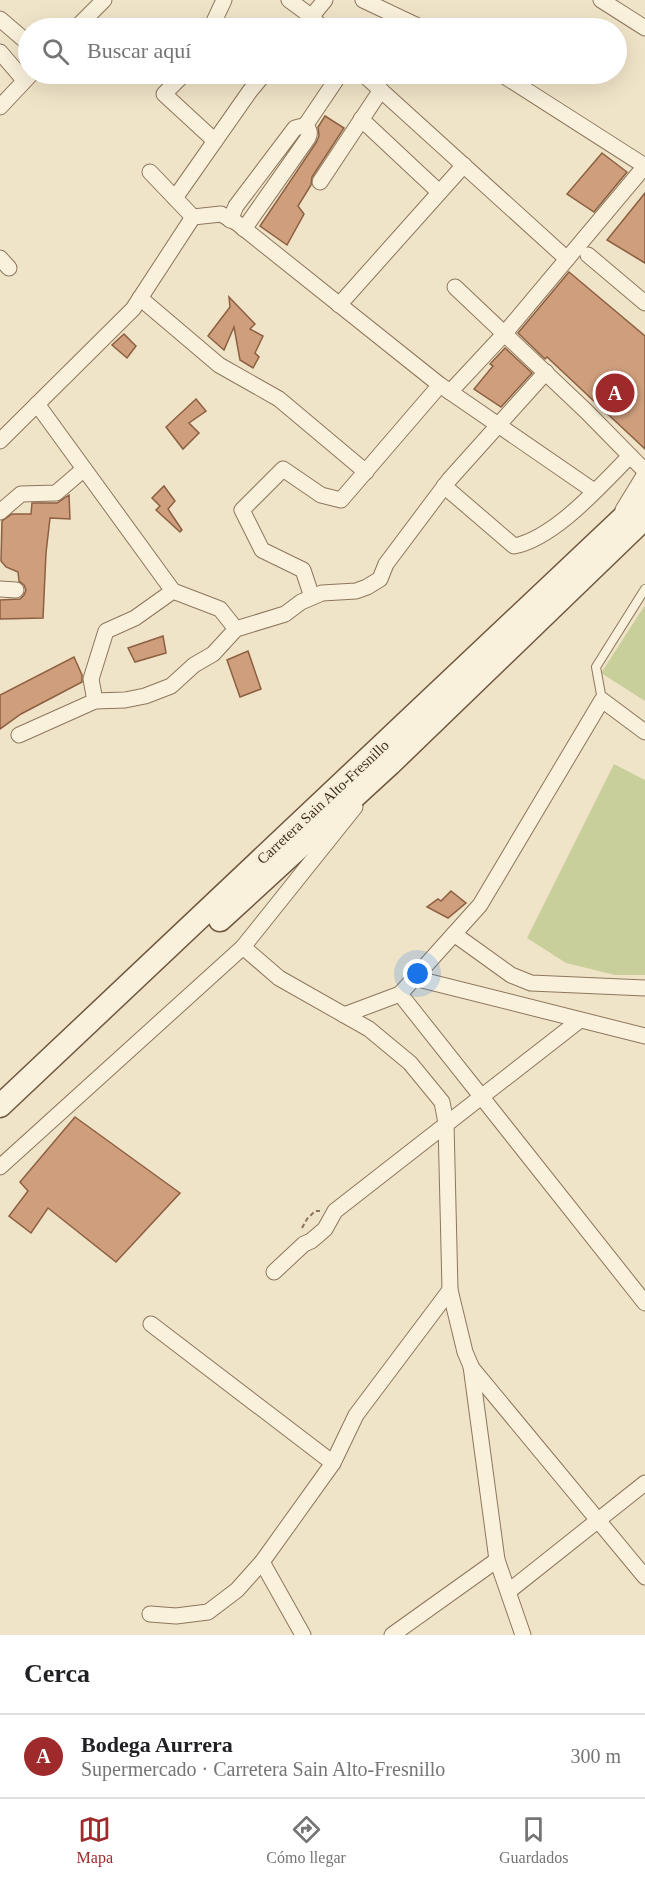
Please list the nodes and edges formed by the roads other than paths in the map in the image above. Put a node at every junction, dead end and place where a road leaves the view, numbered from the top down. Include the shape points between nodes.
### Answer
1 (104, 0) edge
2 (224, 0) edge
3 (289, 0) edge
4 (325, 0) edge
5 (363, 0) edge
6 (601, 0) edge
7 (86, 18) edge
8 (216, 18) edge
9 (306, 18) edge
10 (316, 18) edge
11 (401, 18) edge
12 (0, 19) edge
13 (645, 28) edge
14 (18, 34) edge
15 (0, 52) edge
16 (18, 69) edge
17 (21, 84) edge
18 (173, 84) edge
19 (256, 84) edge
20 (333, 84) edge
21 (374, 84) edge
22 (517, 84) edge
23 (381, 90) junction
24 (0, 107) edge
25 (361, 119) junction
26 (305, 126) junction
27 (215, 141) junction
28 (464, 165) junction
29 (645, 166) edge
30 (150, 172) dead end
31 (320, 182) dead end
32 (440, 192) junction
33 (175, 198) junction
34 (193, 217) junction
35 (230, 220) junction
36 (244, 229) junction
37 (588, 255) dead end
38 (567, 259) junction
39 (455, 287) dead end
40 (140, 298) junction
41 (645, 303) edge
42 (339, 305) junction
43 (505, 333) junction
44 (546, 372) junction
45 (445, 388) junction
46 (37, 405) junction
47 (498, 425) junction
48 (0, 441) edge
49 (630, 456) junction
50 (84, 470) junction
51 (366, 472) junction
52 (645, 473) edge
53 (444, 486) junction
54 (594, 491) junction
55 (645, 497) edge
56 (0, 512) edge
57 (645, 518) edge
58 (615, 535) junction
59 (0, 589) edge
60 (645, 589) edge
61 (16, 590) dead end
62 (173, 591) junction
63 (312, 597) junction
64 (236, 629) junction
65 (95, 700) junction
66 (602, 700) junction
67 (645, 732) edge
68 (19, 735) dead end
69 (391, 738) junction
70 (390, 764) junction
71 (454, 934) junction
72 (243, 947) junction
73 (414, 978) junction
74 (645, 988) edge
75 (400, 994) junction
76 (344, 1015) junction
77 (580, 1020) junction
78 (645, 1036) edge
79 (481, 1096) junction
80 (0, 1106) edge
81 (0, 1121) edge
82 (446, 1123) junction
83 (0, 1167) edge
84 (274, 1272) dead end
85 (450, 1290) junction
86 (645, 1303) edge
87 (151, 1324) dead end
88 (471, 1366) junction
89 (333, 1463) junction
90 (645, 1483) edge
91 (599, 1520) junction
92 (497, 1560) junction
93 (262, 1562) junction
94 (645, 1577) edge
95 (509, 1591) junction
96 (150, 1614) dead end
97 (303, 1635) edge
98 (392, 1635) edge
99 (523, 1635) edge

1 - 7 street
2 - 8 street
3 - 9 street
4 - 10 street
5 - 11 street
6 - 13 street
12 - 14 street
15 - 16 street
17 - 24 street
18 - 27 street via 164,93
19 - 27 street
20 - 26 street
21 - 23 street
22 - 29 street
23 - 25 street
23 - 28 street
25 - 31 street
25 - 32 street
26 - 35 street via 295,128 236,206
26 - 36 street via 309,138
27 - 33 street
28 - 32 street
28 - 38 street
29 - 38 street
30 - 33 street
32 - 42 street
33 - 34 street
34 - 35 street via 221,214
34 - 40 street
35 - 36 street
36 - 42 street
37 - 41 street
38 - 43 street
39 - 43 street
40 - 46 street
40 - 51 street via 219,365 279,399
42 - 45 street
43 - 44 street
43 - 45 street
44 - 47 street
44 - 49 street
45 - 47 street
45 - 51 street
46 - 48 street
46 - 50 street
47 - 53 street
47 - 54 street
49 - 52 street
49 - 54 street
50 - 56 street via 56,493 21,494
50 - 62 street
51 - 63 street via 341,500 321,495 283,469 242,510 262,550 303,570
52 - 58 street
53 - 54 street via 514,546 525,544 556,525
53 - 63 street via 386,564 380,579 356,591
55 - 58 main road, Carretera Sain Alto-Fresnillo
57 - 58 main road
58 - 69 main road, Carretera Sain Alto-Fresnillo
58 - 70 main road
59 - 61 street
60 - 66 lane via 596,667
62 - 64 street via 220,609
62 - 65 street via 135,618 106,632 92,679
63 - 64 street via 285,614
64 - 65 street via 213,654 171,686 125,700
65 - 68 street
66 - 67 street
66 - 71 street via 480,905
69 - 70 street
69 - 80 main road, Carretera Sain Alto-Fresnillo
70 - 72 street
70 - 81 main road
71 - 73 street
71 - 74 street via 511,975 531,983
72 - 76 street via 279,978
72 - 83 street
73 - 75 street
73 - 77 street
75 - 76 street
75 - 79 street
76 - 82 street via 369,1029 410,1063 442,1102
77 - 78 street
77 - 79 street
79 - 82 street
79 - 86 street
82 - 84 street via 335,1211 325,1228
82 - 85 street
85 - 88 street
85 - 89 street via 356,1415
87 - 89 street
88 - 91 street
88 - 92 street
89 - 93 street
90 - 91 street
91 - 94 street
91 - 95 street
92 - 95 street
92 - 98 street
93 - 96 street via 237,1590 208,1612
93 - 97 street
95 - 99 street

